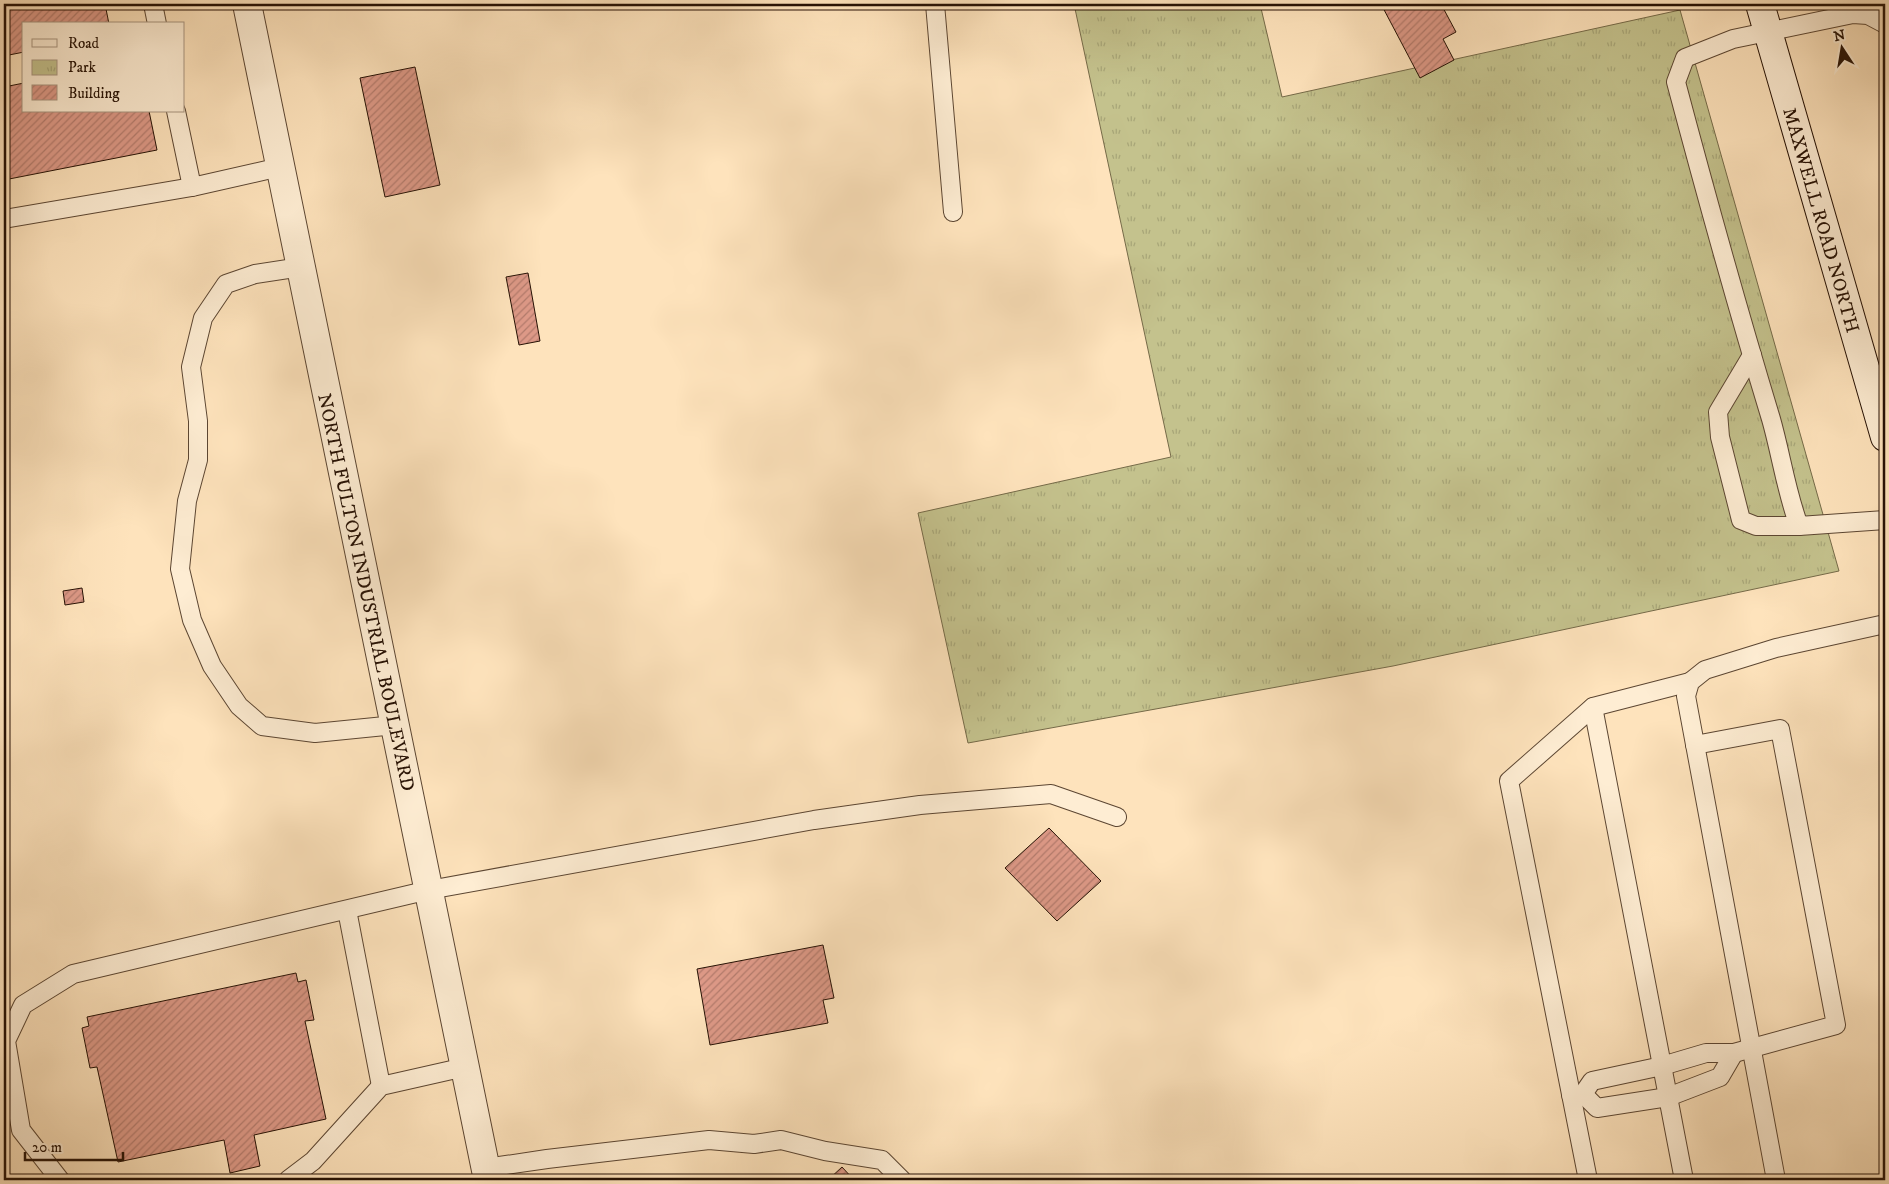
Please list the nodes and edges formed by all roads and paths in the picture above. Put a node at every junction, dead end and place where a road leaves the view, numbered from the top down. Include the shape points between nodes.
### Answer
1 (153, 4) edge
2 (247, 4) edge
3 (936, 4) edge
4 (1760, 4) edge
5 (1884, 4) edge
6 (1868, 15) junction
7 (157, 22) edge
8 (1885, 24) edge
9 (1768, 30) junction
10 (176, 112) edge
11 (280, 167) junction
12 (192, 186) junction
13 (953, 212) dead end
14 (4, 219) edge
15 (301, 267) junction
16 (1752, 356) junction
17 (1885, 437) edge
18 (1885, 520) edge
19 (1799, 526) junction
20 (1885, 624) edge
21 (1690, 682) junction
22 (1593, 706) junction
23 (395, 725) junction
24 (1695, 745) junction
25 (1117, 817) dead end
26 (429, 890) junction
27 (347, 910) junction
28 (1751, 1048) junction
29 (1734, 1053) junction
30 (1662, 1066) junction
31 (465, 1067) junction
32 (381, 1086) junction
33 (1577, 1094) junction
34 (1668, 1097) junction
35 (487, 1174) edge
36 (60, 1180) edge
37 (288, 1180) edge
38 (902, 1180) edge
39 (1588, 1180) edge
40 (1684, 1180) edge
41 (1776, 1180) edge

1 - 7 lane
2 - 11 street, NORTH FULTON INDUSTRIAL BOULEVARD
3 - 13 lane
4 - 9 street, MAXWELL ROAD NORTH
5 - 6 lane
6 - 8 lane
6 - 9 lane via 1853,14
9 - 16 lane via 1725,41 1685,58 1676,82
9 - 17 street, MAXWELL ROAD NORTH
10 - 12 lane
11 - 12 lane
11 - 15 street, NORTH FULTON INDUSTRIAL BOULEVARD
12 - 14 lane
15 - 23 street, NORTH FULTON INDUSTRIAL BOULEVARD
15 - 23 lane via 255,274 226,284 203,318 191,367 198,421 198,460 187,501 180,568 192,620 212,666 239,706 262,726 315,733
16 - 19 lane
16 - 19 lane via 1718,412 1720,437 1741,520 1756,526
18 - 19 lane
20 - 21 lane via 1776,648 1704,670
21 - 22 lane
21 - 24 lane via 1686,696
22 - 30 lane
22 - 33 lane via 1509,781
23 - 26 street, NORTH FULTON INDUSTRIAL BOULEVARD
24 - 28 lane
24 - 28 lane via 1780,729 1836,1026
25 - 26 lane via 1051,794 920,805 814,820
26 - 27 lane
26 - 31 street, NORTH FULTON INDUSTRIAL BOULEVARD
27 - 32 lane
27 - 36 lane via 73,974 23,1005 6,1041 21,1130
28 - 29 lane
28 - 41 lane
29 - 30 lane via 1706,1053
29 - 34 lane via 1720,1077
30 - 33 lane via 1592,1081
30 - 34 lane
31 - 32 lane
31 - 35 street, NORTH FULTON INDUSTRIAL BOULEVARD
32 - 37 lane via 313,1161
33 - 34 lane via 1597,1108
33 - 39 lane
34 - 40 lane
35 - 38 lane via 547,1159 709,1140 754,1144 780,1140 882,1160

